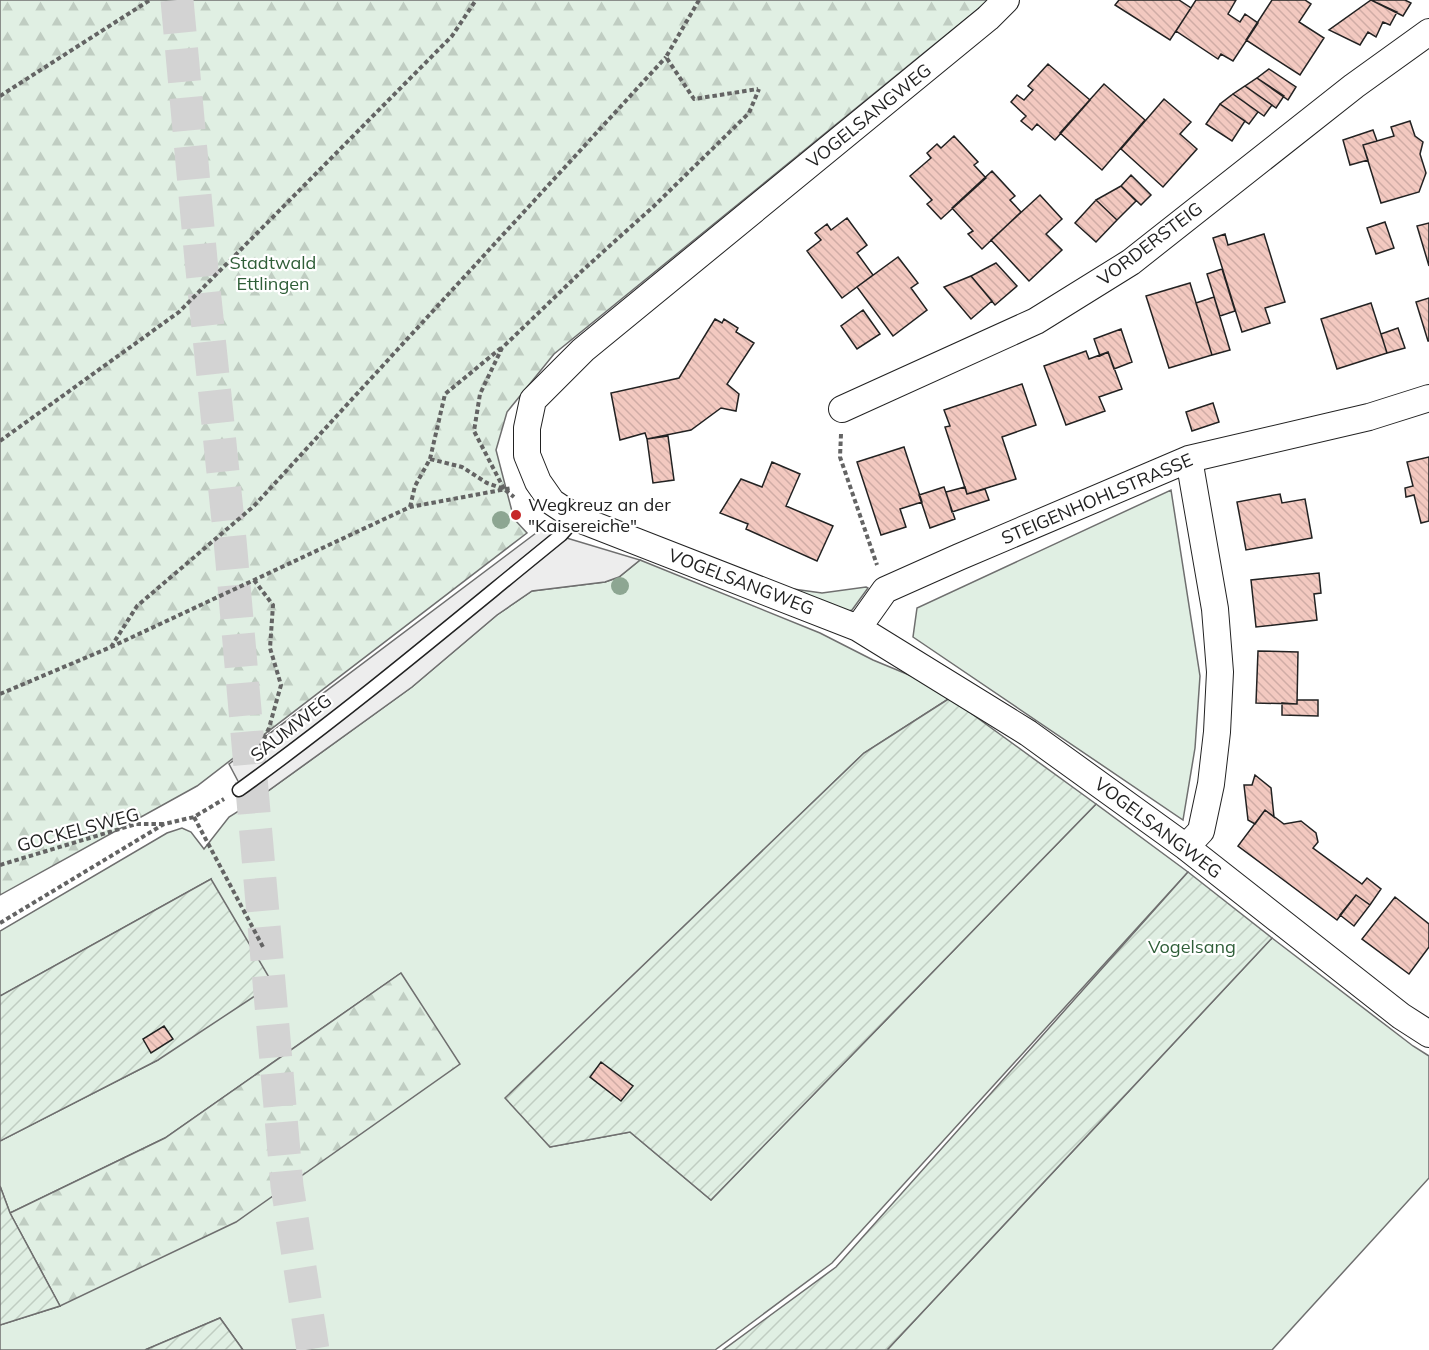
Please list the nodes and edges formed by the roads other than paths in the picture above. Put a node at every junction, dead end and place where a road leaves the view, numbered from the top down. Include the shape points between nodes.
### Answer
1 (1006, 0) edge
2 (1429, 32) edge
3 (1429, 398) edge
4 (842, 410) road end
5 (1189, 459) junction
6 (576, 519) junction
7 (858, 628) junction
8 (239, 790) road end
9 (1186, 847) junction
10 (1429, 1034) edge

1 - 6 street, VOGELSANGWEG via 583,350 533,400 526,428 527,455 552,502
2 - 4 street, VORDERSTEIG via 1354,86 1131,262 1036,321
3 - 5 street, STEIGENHOHLSTRASSE via 1369,417
5 - 7 street, STEIGENHOHLSTRASSE via 885,590
5 - 9 street via 1215,609 1220,672 1211,784 1201,831
6 - 7 street, VOGELSANGWEG
6 - 8 lane, SAUMWEG via 394,670
7 - 9 street, VOGELSANGWEG via 1028,733
9 - 10 street, VOGELSANGWEG

